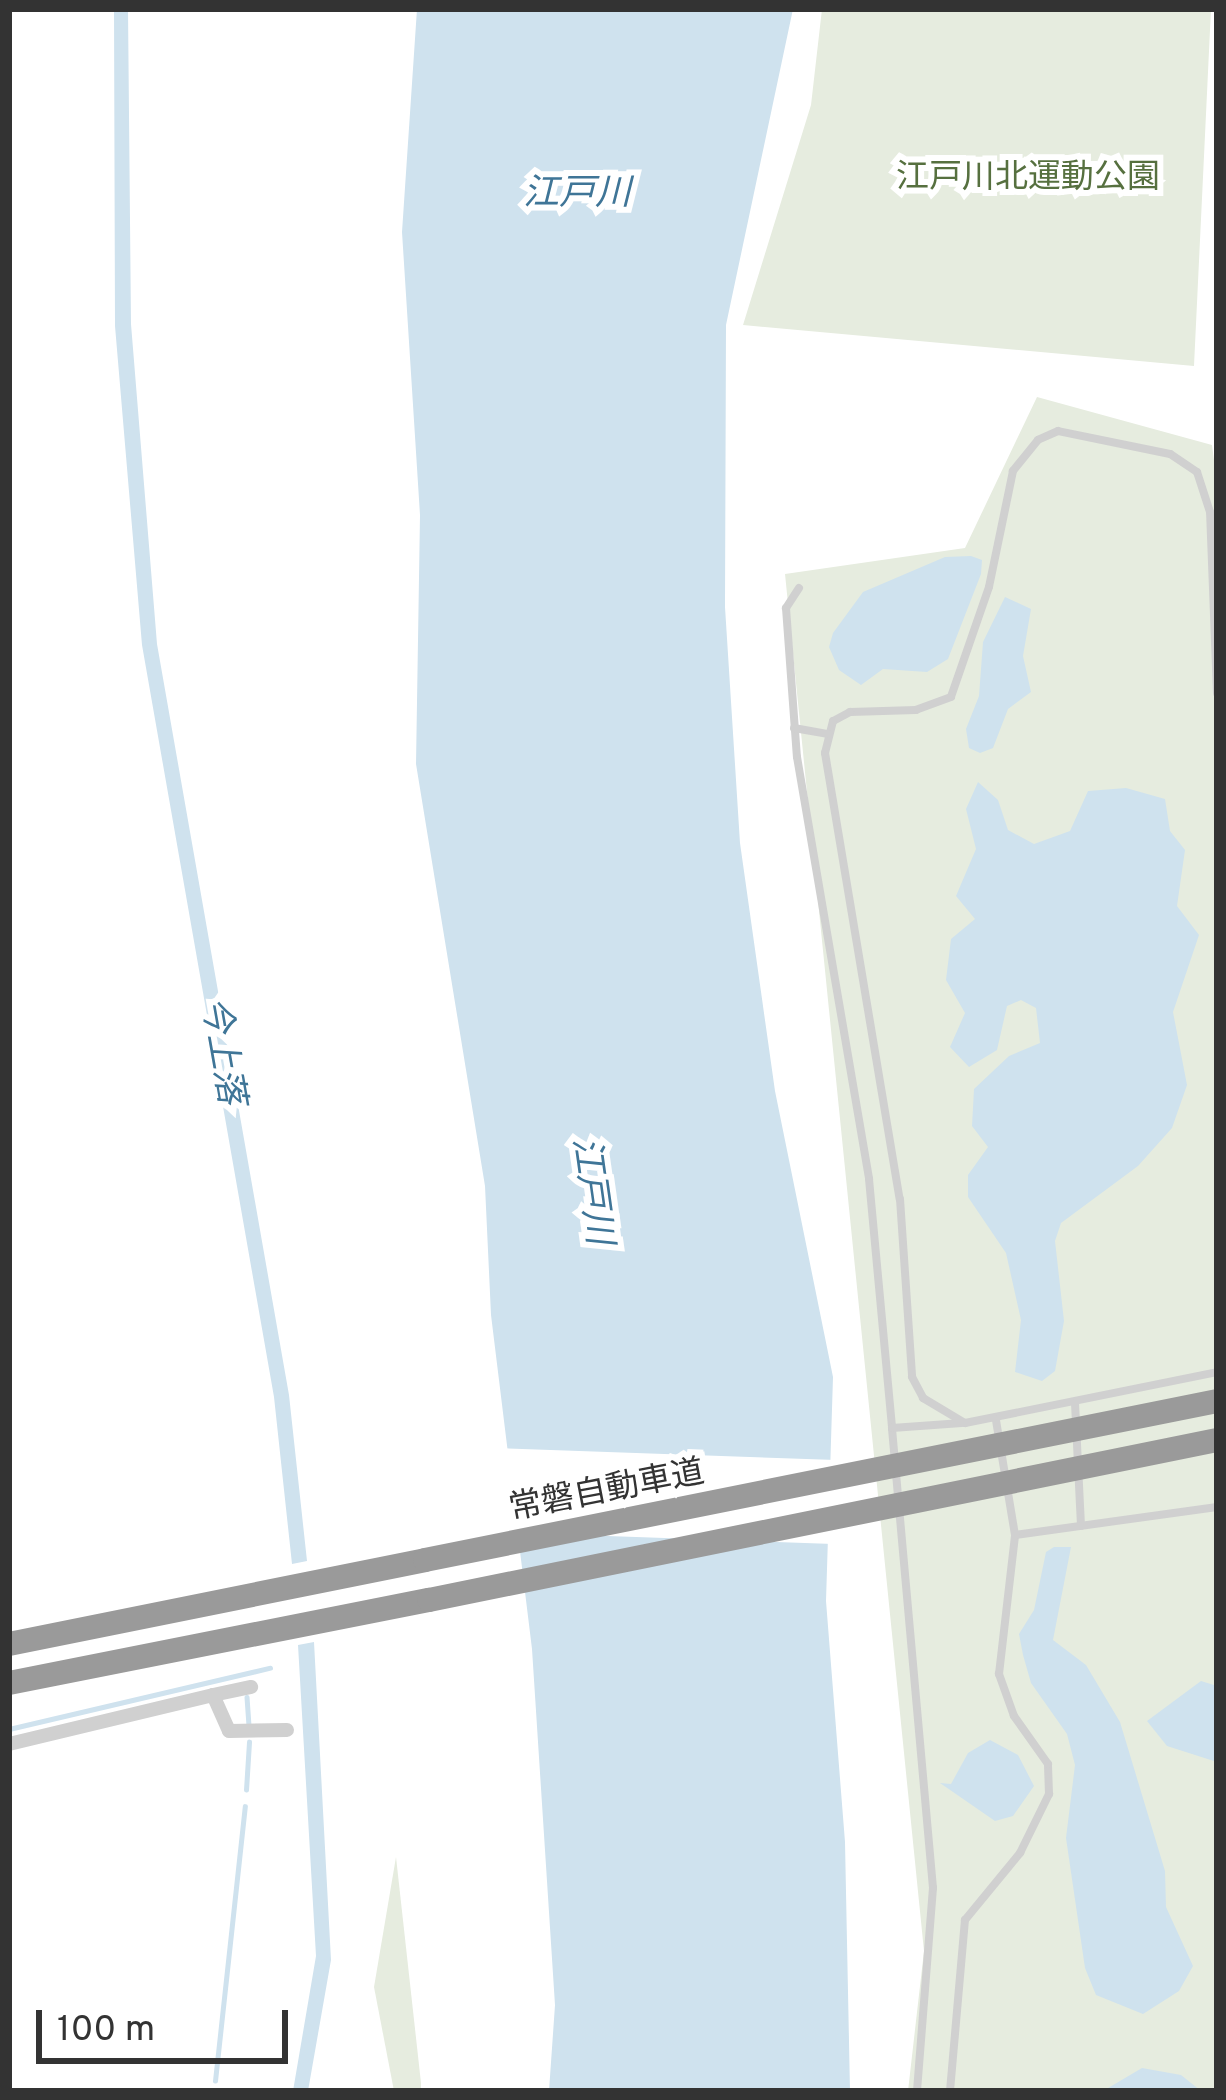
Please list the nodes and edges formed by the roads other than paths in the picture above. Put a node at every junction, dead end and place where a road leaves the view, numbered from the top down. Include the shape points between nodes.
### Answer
1 (799, 588) dead end
2 (1217, 693) edge
3 (794, 728) junction
4 (828, 734) junction
5 (1216, 1373) edge
6 (1217, 1400) edge
7 (1075, 1403) junction
8 (996, 1420) junction
9 (965, 1423) junction
10 (892, 1428) junction
11 (1217, 1440) edge
12 (1217, 1507) edge
13 (1081, 1526) junction
14 (1015, 1535) junction
15 (229, 1637) junction
16 (9, 1644) edge
17 (9, 1683) edge
18 (250, 1687) dead end
19 (213, 1694) junction
20 (9, 1700) edge
21 (287, 1730) dead end
22 (9, 1744) edge
23 (917, 2091) edge
24 (950, 2091) edge

1 - 3 lane via 786,608
2 - 4 lane via 1210,512 1197,472 1170,454 1058,431 1038,440 1013,471 989,587 951,697 916,710 850,712
3 - 4 lane
3 - 10 lane via 869,1179
4 - 9 lane via 826,767 838,794 834,836 900,1199 912,1377 923,1398
5 - 6 lane
5 - 7 lane
6 - 16 highway, 常磐自動車道, bridge
7 - 8 lane
7 - 13 lane
8 - 9 lane
8 - 14 lane
9 - 10 lane
10 - 23 lane via 933,1888
11 - 15 highway, bridge
12 - 13 lane
13 - 14 lane
14 - 24 lane via 999,1675 1014,1716 1048,1764 1049,1794 1020,1853 965,1920
15 - 17 highway
15 - 20 highway
18 - 19 street
19 - 21 street via 229,1731
19 - 22 street

